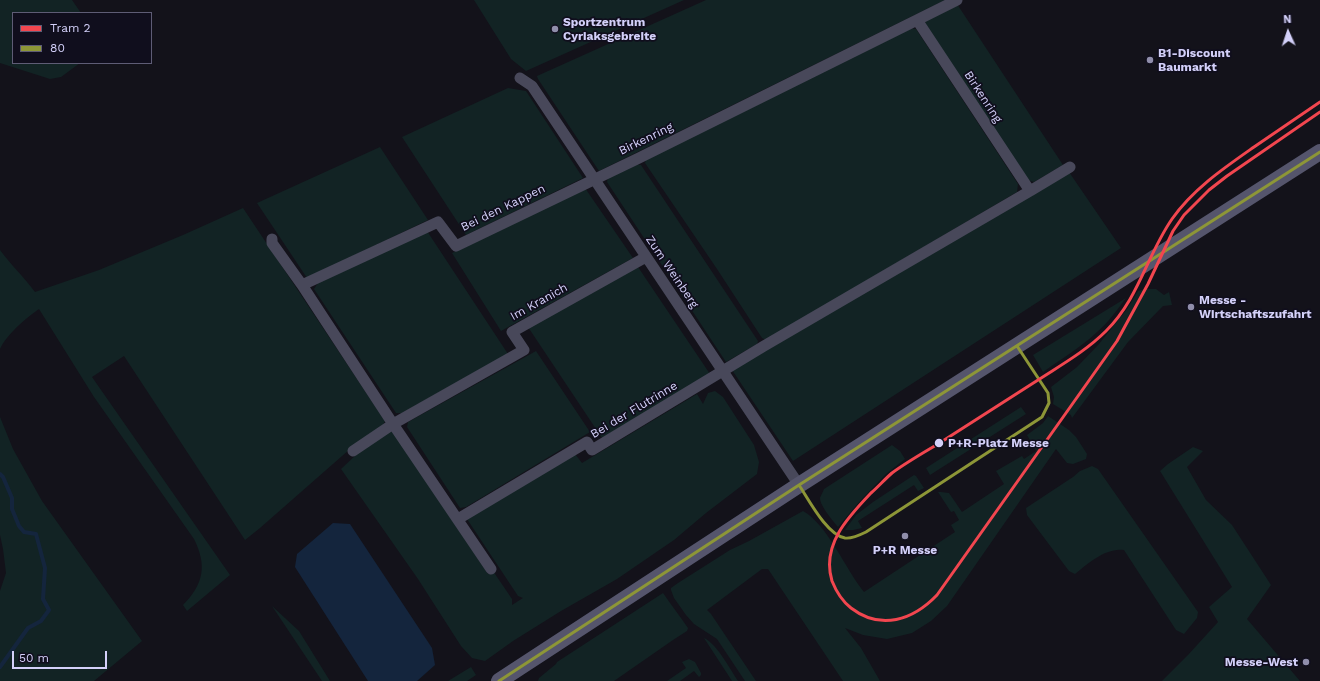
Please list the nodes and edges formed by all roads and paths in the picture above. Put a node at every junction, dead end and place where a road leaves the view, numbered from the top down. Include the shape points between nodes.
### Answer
1 (957, 0) edge
2 (918, 20) junction
3 (520, 78) dead end
4 (1320, 152) edge
5 (1070, 167) dead end
6 (594, 179) junction
7 (1030, 191) junction
8 (272, 239) dead end
9 (646, 257) junction
10 (302, 285) junction
11 (723, 371) junction
12 (393, 424) junction
13 (353, 451) dead end
14 (799, 485) junction
15 (458, 519) junction
16 (491, 569) dead end
17 (500, 681) edge

1 - 2 street
2 - 6 street, Birkenring
2 - 7 street, Birkenring
3 - 6 street, Zum Weinberg via 532,86
4 - 14 main road
5 - 7 street
6 - 9 street, Zum Weinberg
6 - 10 street, Bei den Kappen via 456,246 438,222
7 - 11 street
8 - 10 street via 272,243
9 - 11 street, Zum Weinberg
9 - 12 street, Im Kranich via 512,332 524,350
10 - 12 street
11 - 14 street, Zum Weinberg
11 - 15 street, Bei der Flutrinne via 592,450 587,442
12 - 13 street
12 - 15 street
14 - 17 main road
15 - 16 street

